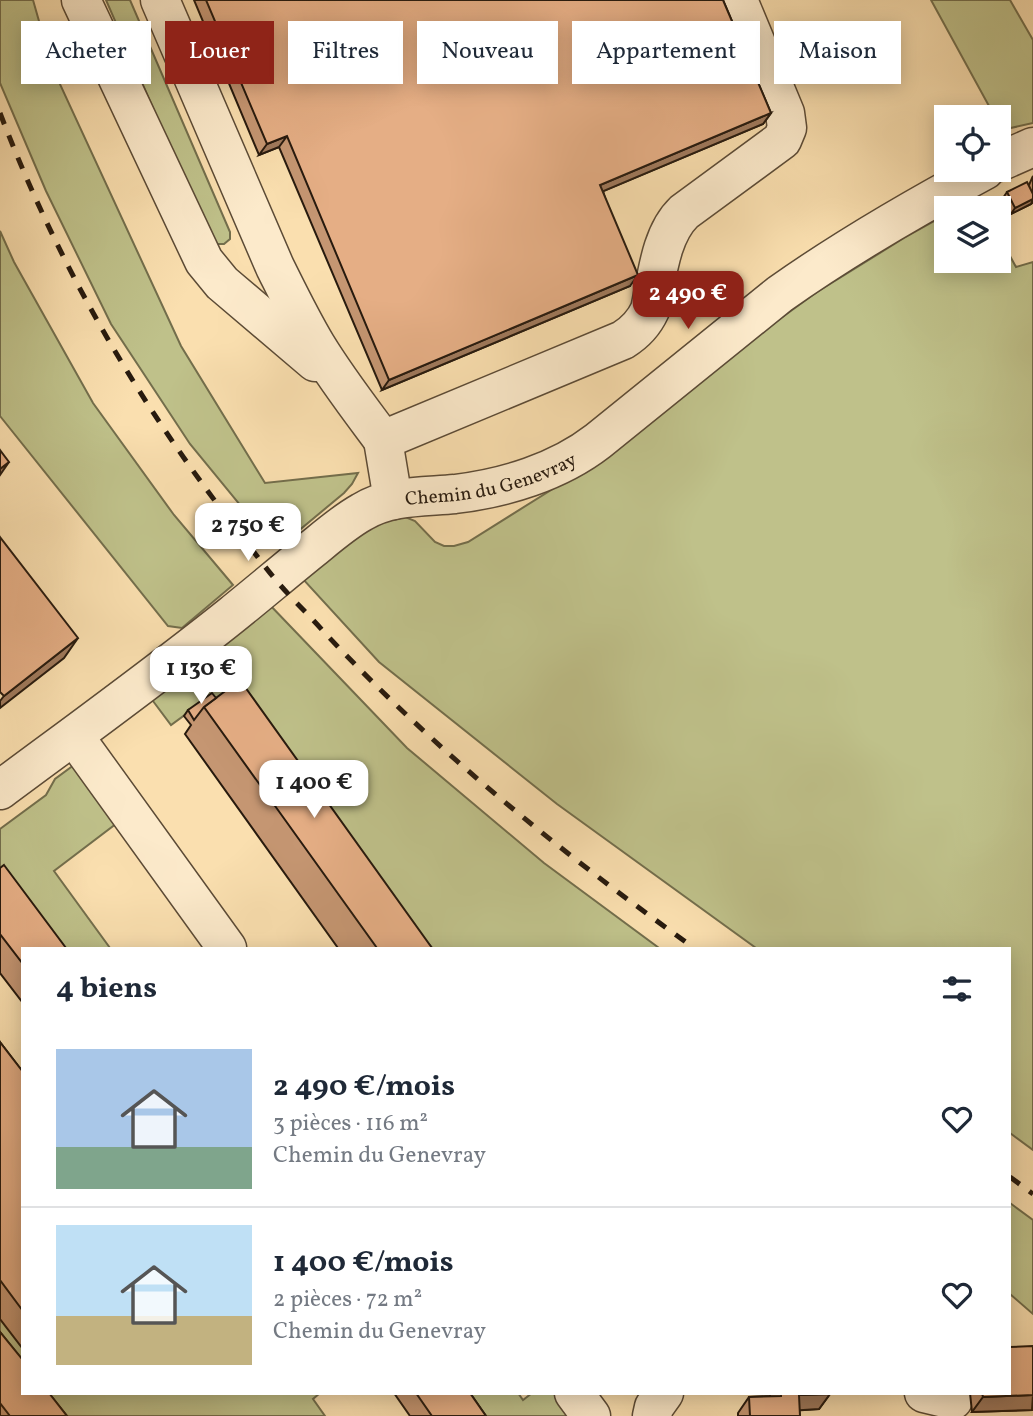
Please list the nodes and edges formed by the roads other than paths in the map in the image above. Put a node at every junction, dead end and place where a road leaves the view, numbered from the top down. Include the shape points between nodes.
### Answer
1 (81, 0) edge
2 (160, 0) edge
3 (738, 0) edge
4 (1033, 147) edge
5 (1011, 157) edge
6 (964, 182) edge
7 (344, 387) junction
8 (383, 440) junction
9 (393, 500) junction
10 (74, 736) junction
11 (0, 790) edge
12 (226, 947) edge
13 (576, 1395) edge
14 (663, 1395) edge
15 (592, 1416) edge
16 (652, 1416) edge

1 - 7 street via 204,261 222,283
2 - 7 street via 275,267
3 - 8 street via 785,113 785,135 675,220 665,242 650,310 639,327 623,340
4 - 5 street
6 - 9 street, Chemin du Genevray via 846,249 790,287 574,457 509,484
7 - 8 street
8 - 9 street
9 - 10 street, Chemin du Genevray via 361,512 335,531
10 - 11 street, Chemin du Genevray
10 - 12 street
13 - 15 street
14 - 16 street

